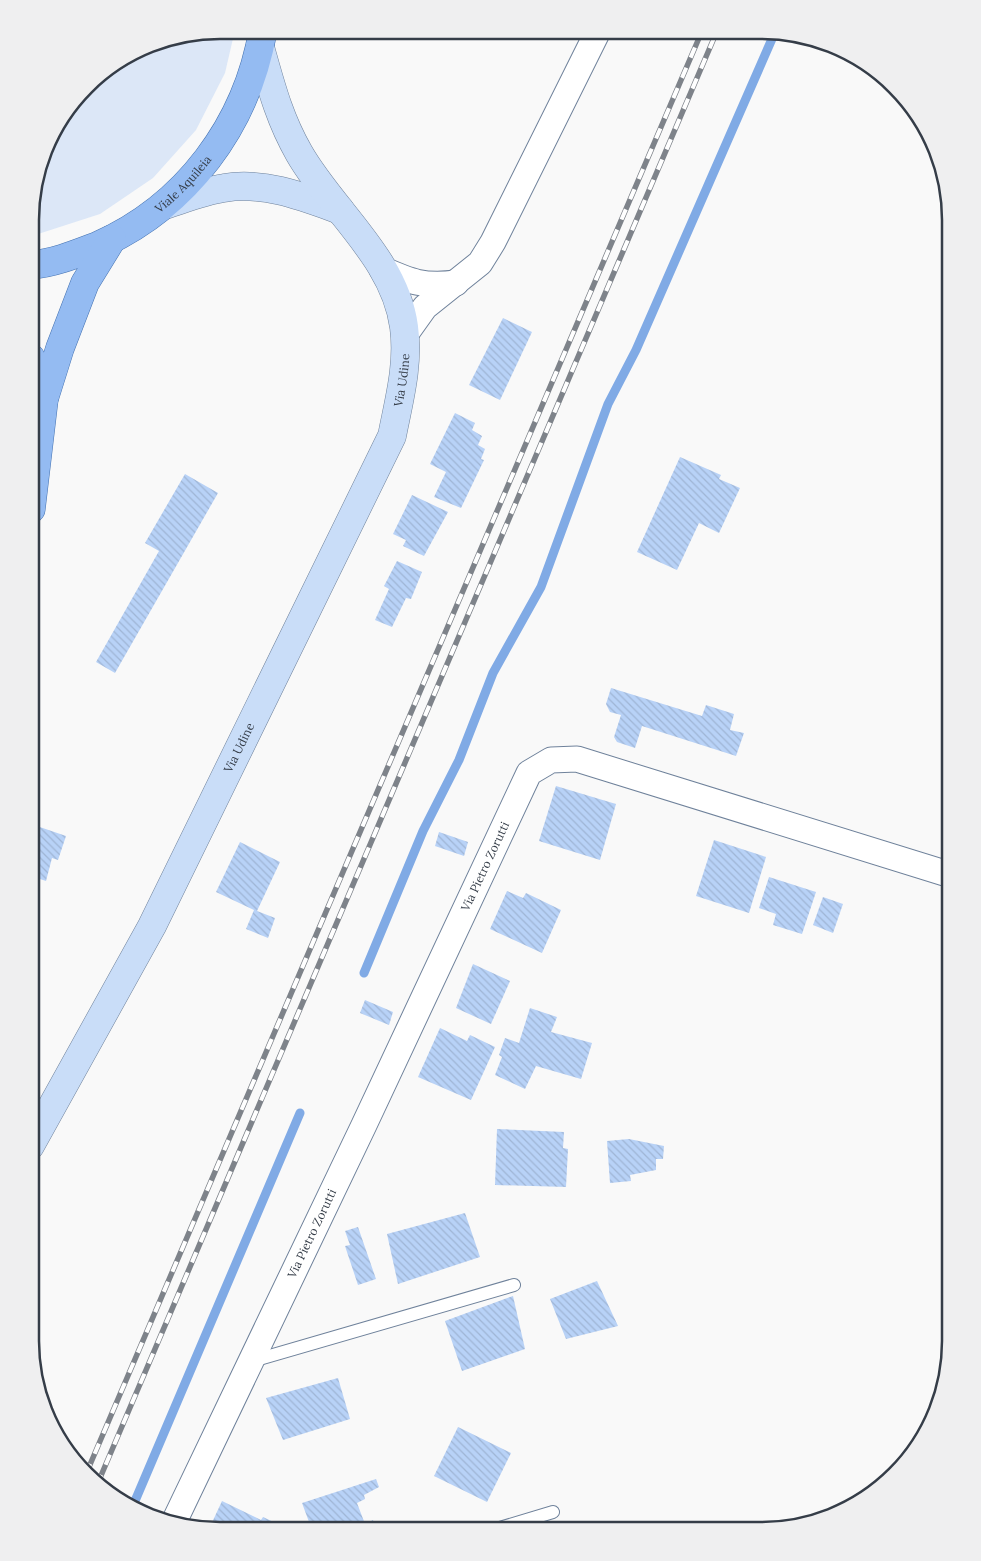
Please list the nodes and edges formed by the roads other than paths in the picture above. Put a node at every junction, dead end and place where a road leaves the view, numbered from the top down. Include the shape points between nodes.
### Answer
1 (261, 39) edge
2 (261, 39) edge
3 (594, 39) edge
4 (165, 205) junction
5 (340, 210) junction
6 (112, 239) junction
7 (39, 263) edge
8 (382, 269) junction
9 (456, 283) junction
10 (404, 335) junction
11 (39, 383) edge
12 (44, 399) junction
13 (39, 441) edge
14 (942, 872) edge
15 (39, 1130) edge
16 (514, 1285) dead end
17 (252, 1361) junction
18 (553, 1512) dead end
19 (176, 1517) edge
20 (520, 1522) edge

1 - 4 main road, Viale Aquileia via 252,77 226,134 193,178
2 - 5 main road, Via Udine via 276,108 300,155
3 - 9 street, Via Udine via 493,242 480,263
4 - 5 main road via 225,187 267,188
4 - 6 main road, Viale Aquileia
5 - 8 main road, Via Udine
6 - 7 main road, Viale Aquileia via 74,255
6 - 12 main road via 85,283
8 - 9 street via 414,283 435,286
8 - 10 main road, Via Udine via 393,287
9 - 10 street, Via Udine via 425,307
10 - 15 main road, Via Udine via 404,376 392,436 152,926
11 - 12 main road
12 - 13 main road
14 - 17 street, Via Pietro Zorutti via 578,758 551,760 529,774
16 - 17 lane
17 - 19 street, Via Pietro Zorutti
18 - 20 lane

